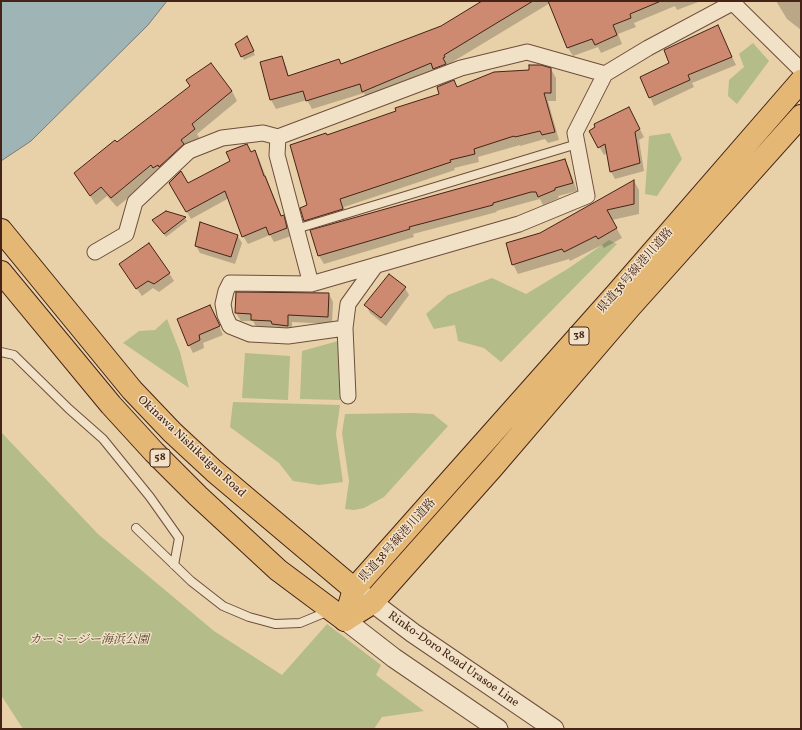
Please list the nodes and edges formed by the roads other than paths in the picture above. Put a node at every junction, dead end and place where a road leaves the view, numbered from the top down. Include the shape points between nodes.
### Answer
1 (735, 2) edge
2 (801, 70) edge
3 (605, 74) junction
4 (801, 82) edge
5 (801, 116) edge
6 (278, 137) junction
7 (577, 144) junction
8 (296, 229) junction
9 (5, 235) edge
10 (95, 252) dead end
11 (376, 265) junction
12 (1, 272) edge
13 (311, 284) junction
14 (345, 328) junction
15 (1, 352) edge
16 (348, 396) dead end
17 (136, 528) dead end
18 (174, 565) junction
19 (354, 589) junction
20 (372, 603) junction
21 (338, 615) junction
22 (498, 729) edge
23 (554, 729) edge

1 - 2 street
1 - 3 street
3 - 6 street via 527,52 461,68
3 - 7 street via 574,133
4 - 19 main road, 県道38号線港川道路 / 38
5 - 20 main road, 県道38号線港川道路 / 38 via 630,307
6 - 8 street via 277,155
6 - 10 street via 263,133 222,138 188,152 135,202 126,234
7 - 8 lane
7 - 11 street via 588,196 519,224
8 - 13 street
9 - 19 main road, Okinawa Nishikaigan Road / 58 via 132,390 172,432 214,471
11 - 13 street
11 - 14 street via 348,304
12 - 21 main road, Okinawa Nishikaigan Road / 58 via 154,452 278,570
13 - 14 street via 230,283 223,304 225,315 230,326 250,334 288,336
14 - 16 street
15 - 18 lane via 14,355 68,409 103,439 179,538
17 - 18 lane
18 - 21 lane via 223,606 249,617 275,624 300,623
19 - 20 street, Rinko-Doro Road Urasoe Line
19 - 21 main road, 県道38号線港川道路 / 38
20 - 21 main road, 県道38号線港川道路 / 38
20 - 23 street, Rinko-Doro Road Urasoe Line via 413,634
21 - 22 street via 394,658

